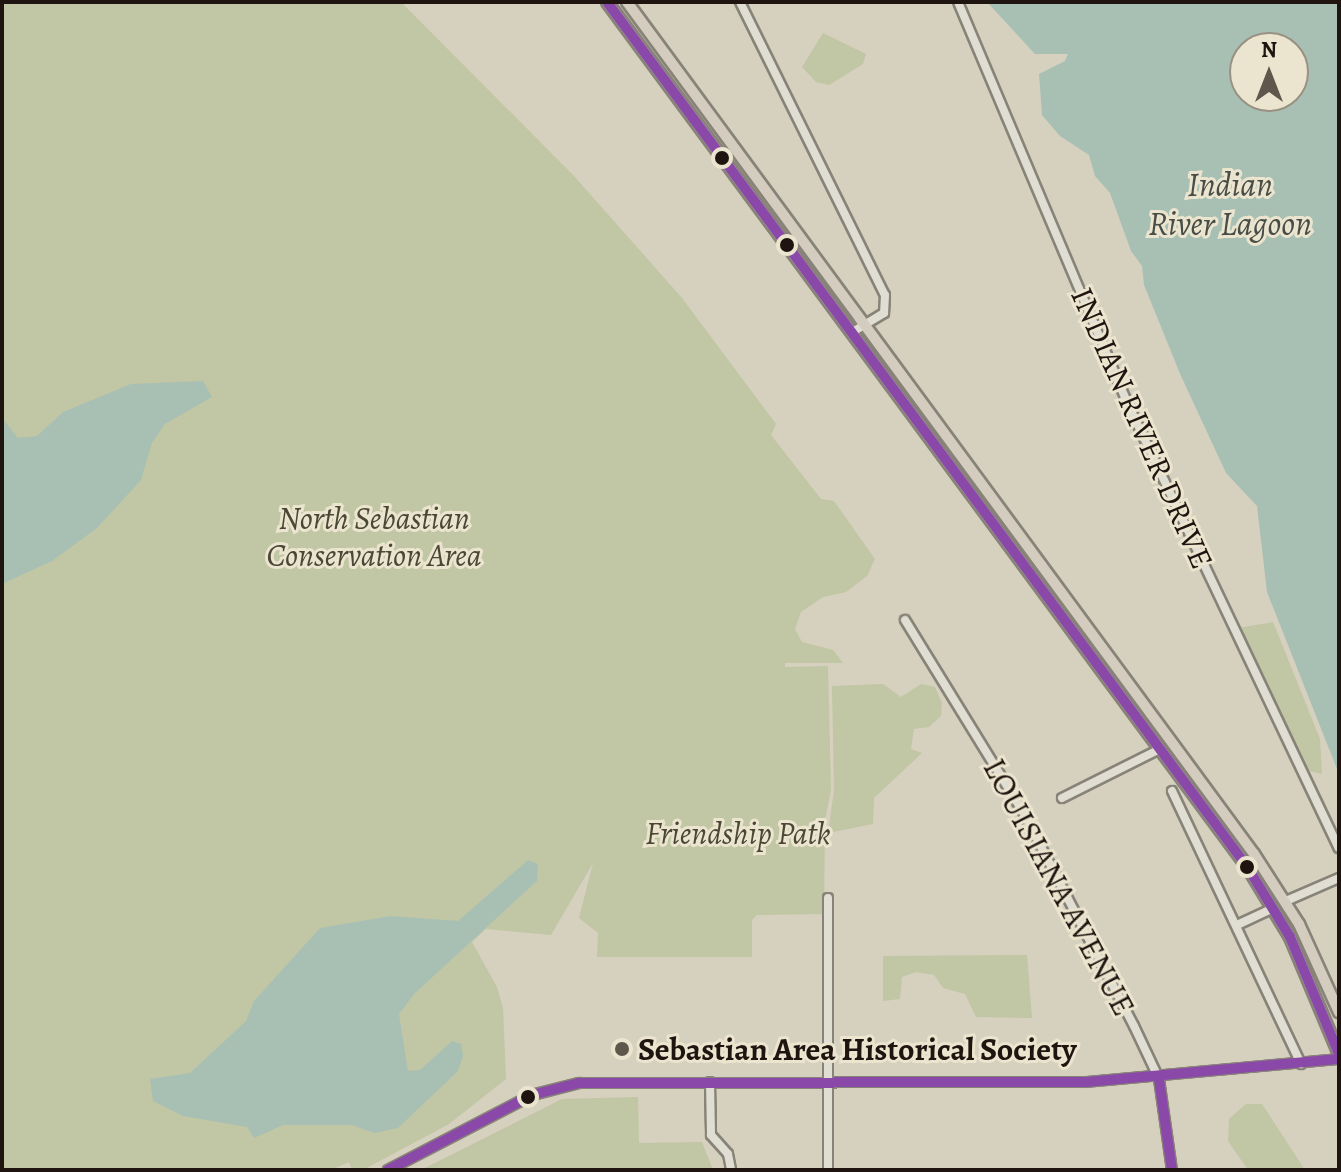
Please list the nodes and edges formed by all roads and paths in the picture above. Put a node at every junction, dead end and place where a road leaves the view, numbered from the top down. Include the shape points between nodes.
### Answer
1 (607, 2) edge
2 (627, 2) edge
3 (740, 2) edge
4 (958, 2) edge
5 (758, 180) junction
6 (745, 186) junction
7 (864, 324) junction
8 (852, 332) junction
9 (905, 620) dead end
10 (1142, 725) junction
11 (1168, 736) junction
12 (1160, 749) junction
13 (1187, 762) junction
14 (1172, 791) dead end
15 (1062, 798) dead end
16 (1339, 848) edge
17 (1339, 878) edge
18 (828, 898) dead end
19 (1286, 901) junction
20 (1273, 908) junction
21 (1237, 925) junction
22 (1339, 1012) edge
23 (1339, 1057) edge
24 (1301, 1064) junction
25 (1159, 1079) junction
26 (710, 1082) junction
27 (829, 1082) junction
28 (388, 1170) edge
29 (731, 1170) edge
30 (828, 1170) edge
31 (1172, 1170) edge

1 - 6 main road
2 - 5 main road
3 - 7 street via 885,295 884,313
4 - 16 street, INDIAN RIVER DRIVE via 1125,398
5 - 6 street
5 - 7 main road
6 - 8 main road
7 - 8 street
7 - 11 main road
8 - 10 main road
9 - 25 street, LOUISIANA AVENUE via 1023,812
10 - 11 main road
10 - 12 main road
11 - 13 main road
12 - 13 main road
12 - 15 street
12 - 20 main road
13 - 19 main road
14 - 21 street
17 - 19 street
18 - 27 street
19 - 22 main road
20 - 21 street
20 - 23 main road via 1315,990
21 - 24 street
23 - 24 street
24 - 25 street
25 - 27 street
25 - 31 street, LOUISIANA AVENUE
26 - 27 street
26 - 28 street via 554,1087
26 - 29 street via 711,1135 728,1154
27 - 30 street

